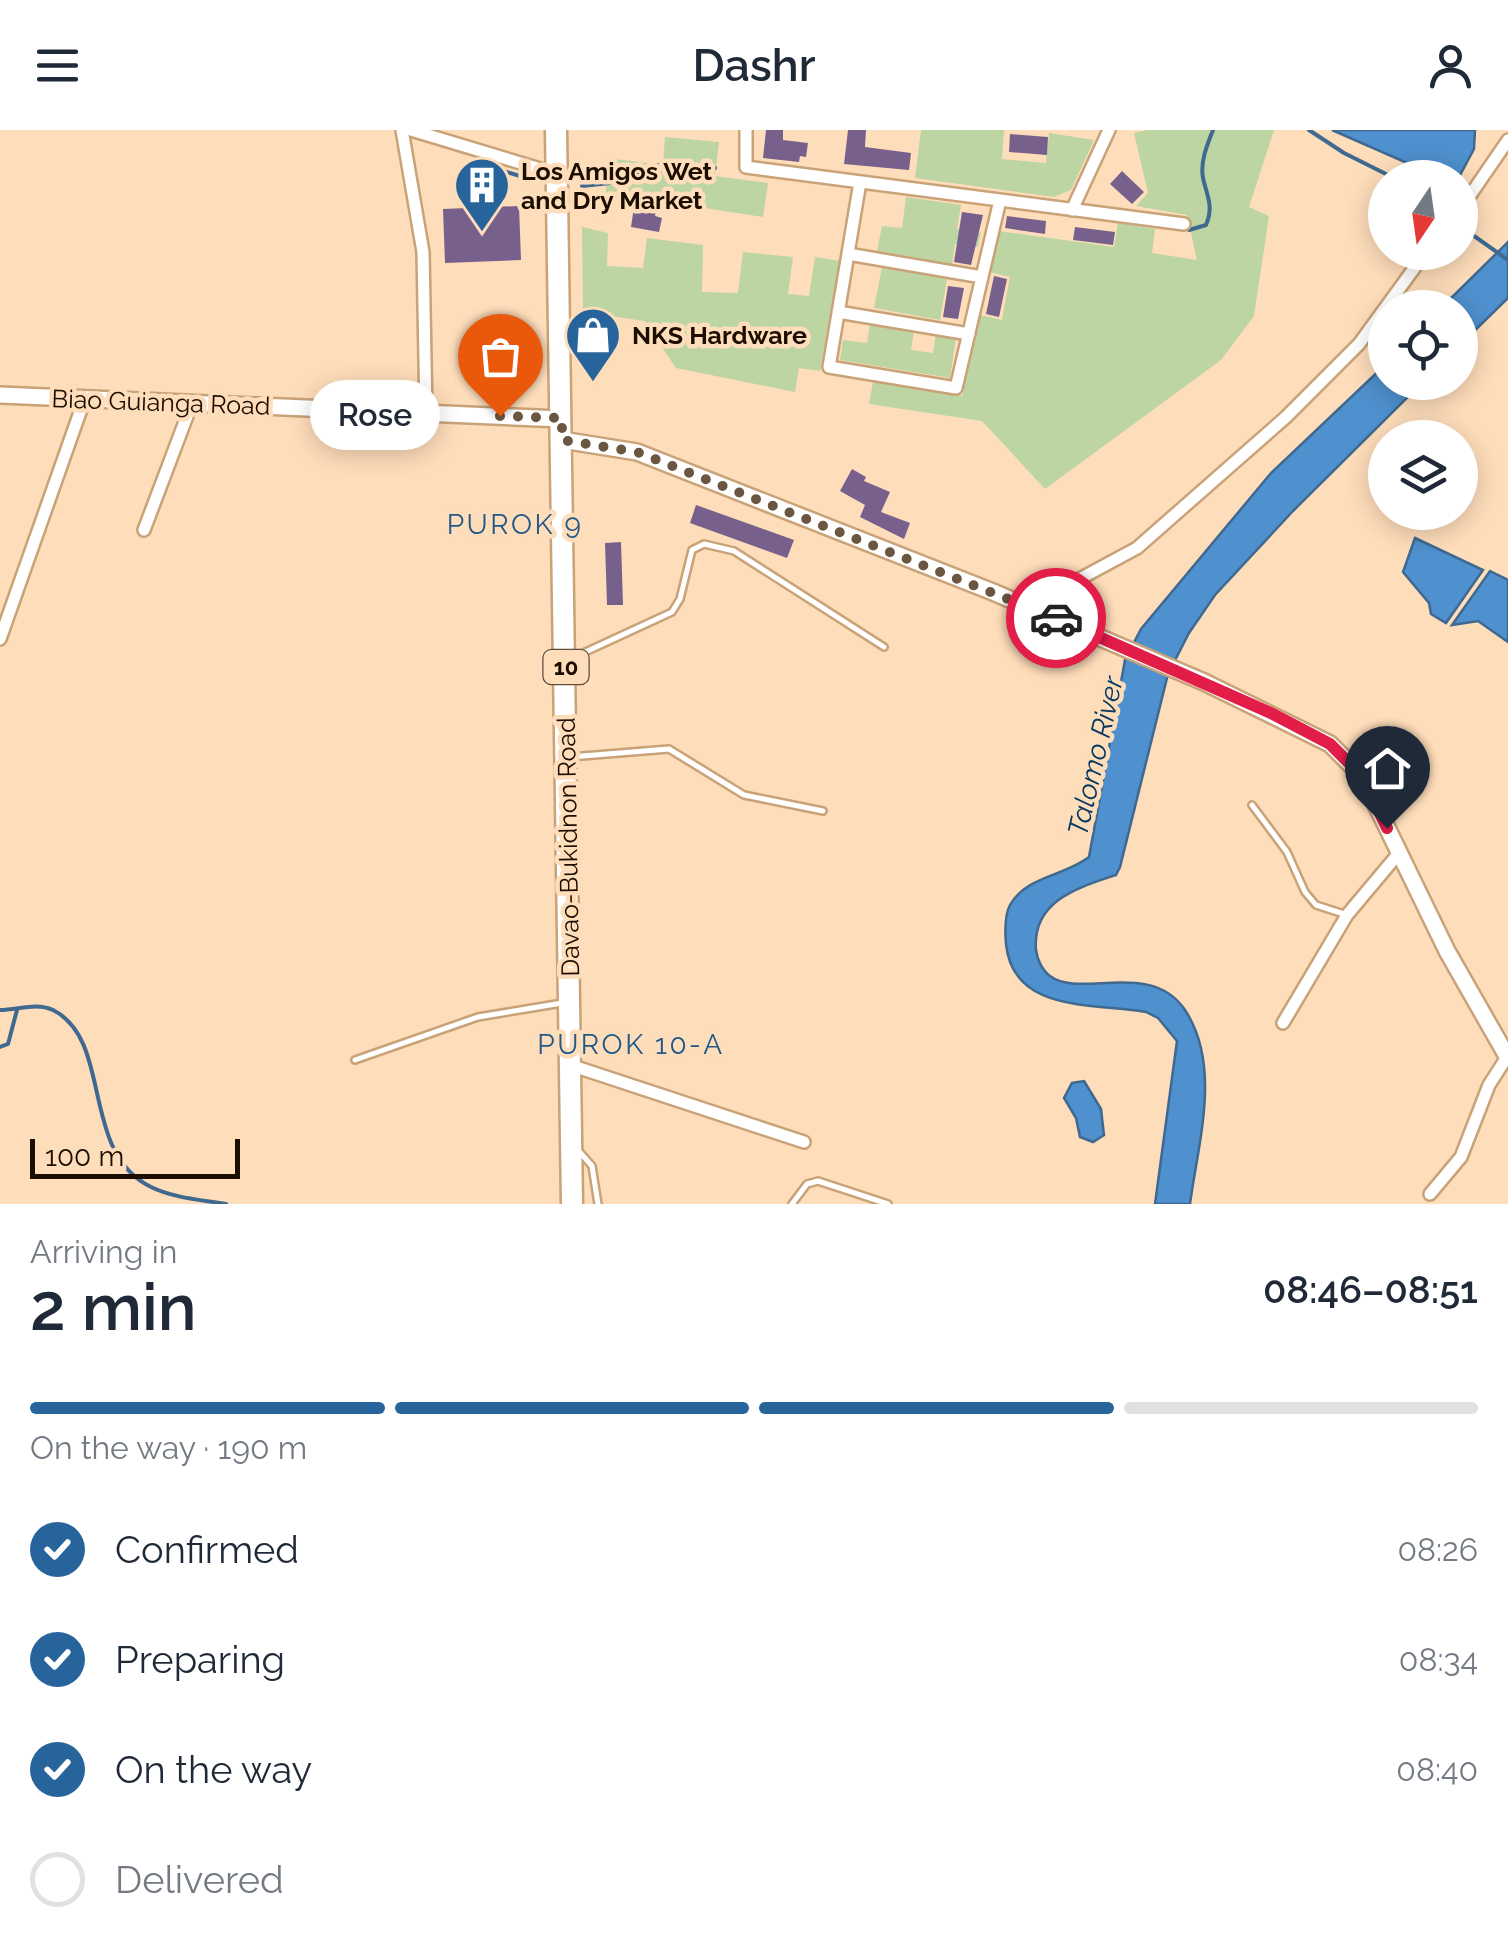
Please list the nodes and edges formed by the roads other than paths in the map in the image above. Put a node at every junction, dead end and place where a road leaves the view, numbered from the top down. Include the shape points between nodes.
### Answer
1 (402, 130) edge
2 (412, 130) edge
3 (556, 130) edge
4 (732, 130) edge
5 (1109, 130) edge
6 (746, 131) edge
7 (1508, 140) edge
8 (557, 174) junction
9 (860, 182) junction
10 (1478, 184) edge
11 (1000, 200) junction
12 (1072, 210) junction
13 (1184, 224) dead end
14 (848, 254) junction
15 (1413, 270) edge
16 (982, 278) junction
17 (838, 312) junction
18 (969, 334) junction
19 (0, 395) edge
20 (85, 398) junction
21 (192, 403) junction
22 (426, 414) junction
23 (562, 429) junction
24 (144, 530) dead end
25 (1042, 612) junction
26 (0, 639) edge
27 (884, 647) dead end
28 (566, 661) junction
29 (568, 757) junction
30 (1252, 806) dead end
31 (823, 811) dead end
32 (1399, 854) junction
33 (1347, 915) junction
34 (570, 1003) junction
35 (1283, 1023) dead end
36 (1508, 1058) edge
37 (354, 1060) dead end
38 (570, 1065) junction
39 (804, 1142) dead end
40 (571, 1143) junction
41 (1430, 1194) dead end
42 (572, 1204) edge
43 (598, 1204) edge
44 (792, 1204) edge
45 (888, 1204) edge

1 - 22 street via 423,252
2 - 8 street
3 - 8 highway, Davao-Bukidnon Road / 10
4 - 6 street
5 - 12 street
6 - 9 street via 746,167
7 - 10 street
8 - 23 highway, Davao-Bukidnon Road / 10
9 - 11 street
9 - 14 street
11 - 12 street
11 - 16 street
12 - 13 street
14 - 16 street
14 - 17 street
15 - 25 street via 1359,344 1274,429 1137,548 1059,590
16 - 18 street
17 - 18 street
17 - 18 street via 829,367 956,388
19 - 20 street, Biao Guianga Road
20 - 21 street, Biao Guianga Road
20 - 26 street
21 - 22 street, Biao Guianga Road
21 - 24 street
22 - 23 street, Biao Guianga Road
23 - 25 street, Biao Guianga Road via 637,452
23 - 28 highway, Davao-Bukidnon Road / 10
25 - 32 street, Biao Guianga Road via 1304,728 1362,776
27 - 28 lane via 734,551 704,544 692,550 672,612
28 - 29 highway, Davao-Bukidnon Road / 10
29 - 31 lane via 669,749 744,795
29 - 34 highway, Davao-Bukidnon Road / 10
30 - 33 lane via 1287,852 1304,892 1316,905
32 - 33 street
32 - 36 street, Biao Guianga Road
33 - 35 street
34 - 37 lane via 478,1018
34 - 38 highway, Davao-Bukidnon Road / 10
36 - 41 street via 1489,1084 1461,1157
38 - 39 street
38 - 40 highway, Davao-Bukidnon Road / 10
40 - 42 highway, Davao-Bukidnon Road / 10
40 - 43 lane via 592,1166
44 - 45 lane via 807,1184 818,1182

